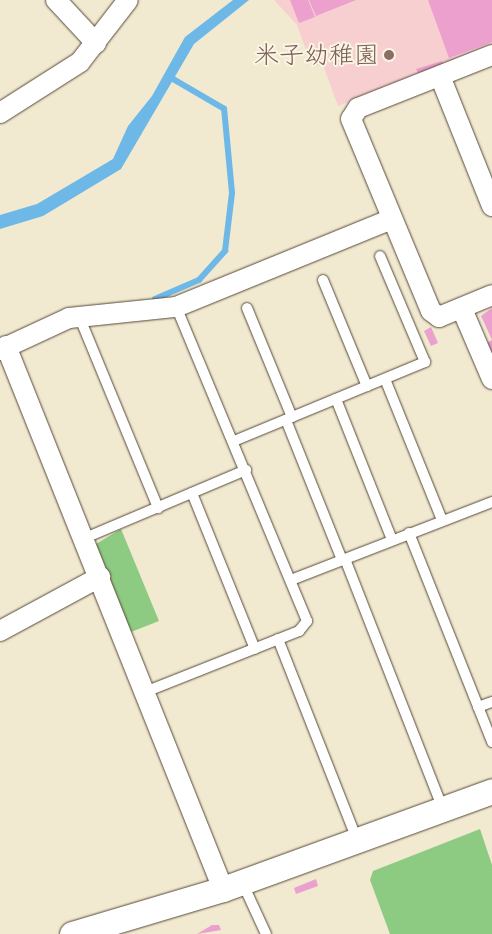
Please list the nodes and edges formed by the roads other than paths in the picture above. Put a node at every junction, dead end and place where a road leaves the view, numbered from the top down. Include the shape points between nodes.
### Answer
1 (56, 0) edge
2 (128, 0) edge
3 (96, 43) junction
4 (492, 55) edge
5 (440, 76) junction
6 (0, 113) edge
7 (492, 206) edge
8 (392, 219) junction
9 (380, 256) dead end
10 (323, 280) dead end
11 (492, 296) edge
12 (176, 307) junction
13 (247, 308) dead end
14 (462, 308) junction
15 (79, 316) junction
16 (3, 348) edge
17 (385, 379) junction
18 (492, 379) edge
19 (367, 386) junction
20 (336, 399) junction
21 (289, 419) junction
22 (234, 442) junction
23 (246, 470) junction
24 (192, 493) junction
25 (492, 502) edge
26 (158, 508) junction
27 (442, 520) junction
28 (409, 533) junction
29 (85, 538) junction
30 (392, 540) junction
31 (343, 559) junction
32 (100, 576) junction
33 (291, 580) junction
34 (0, 630) edge
35 (278, 639) junction
36 (255, 649) junction
37 (146, 692) junction
38 (492, 702) edge
39 (478, 707) junction
40 (492, 742) edge
41 (492, 791) edge
42 (443, 809) junction
43 (357, 840) junction
44 (233, 886) junction
45 (72, 934) edge
46 (266, 934) edge

1 - 3 street
2 - 3 street
3 - 6 street via 80,62
4 - 5 street
5 - 7 street
5 - 8 street via 358,108 351,116
8 - 12 street
8 - 14 street via 431,311 439,318
9 - 17 lane via 424,362
10 - 19 lane
11 - 14 street
12 - 15 street
12 - 22 lane
13 - 21 lane
14 - 18 street
15 - 16 street
15 - 26 lane
16 - 29 street
17 - 19 lane
17 - 27 lane
19 - 20 lane
20 - 21 lane
20 - 30 lane
21 - 22 lane
21 - 31 lane
22 - 23 lane
23 - 24 lane
23 - 33 lane
24 - 26 lane
24 - 36 lane
25 - 27 lane
26 - 29 lane
27 - 28 lane
28 - 30 lane
28 - 39 lane
29 - 32 street
30 - 31 lane
31 - 33 lane
31 - 42 lane
32 - 34 street
32 - 37 street
33 - 35 lane via 307,621 299,630
35 - 36 lane
35 - 43 lane
36 - 37 lane
37 - 44 street
38 - 39 lane
39 - 40 lane
41 - 42 street
42 - 43 street
43 - 44 street
44 - 45 street
44 - 46 lane

